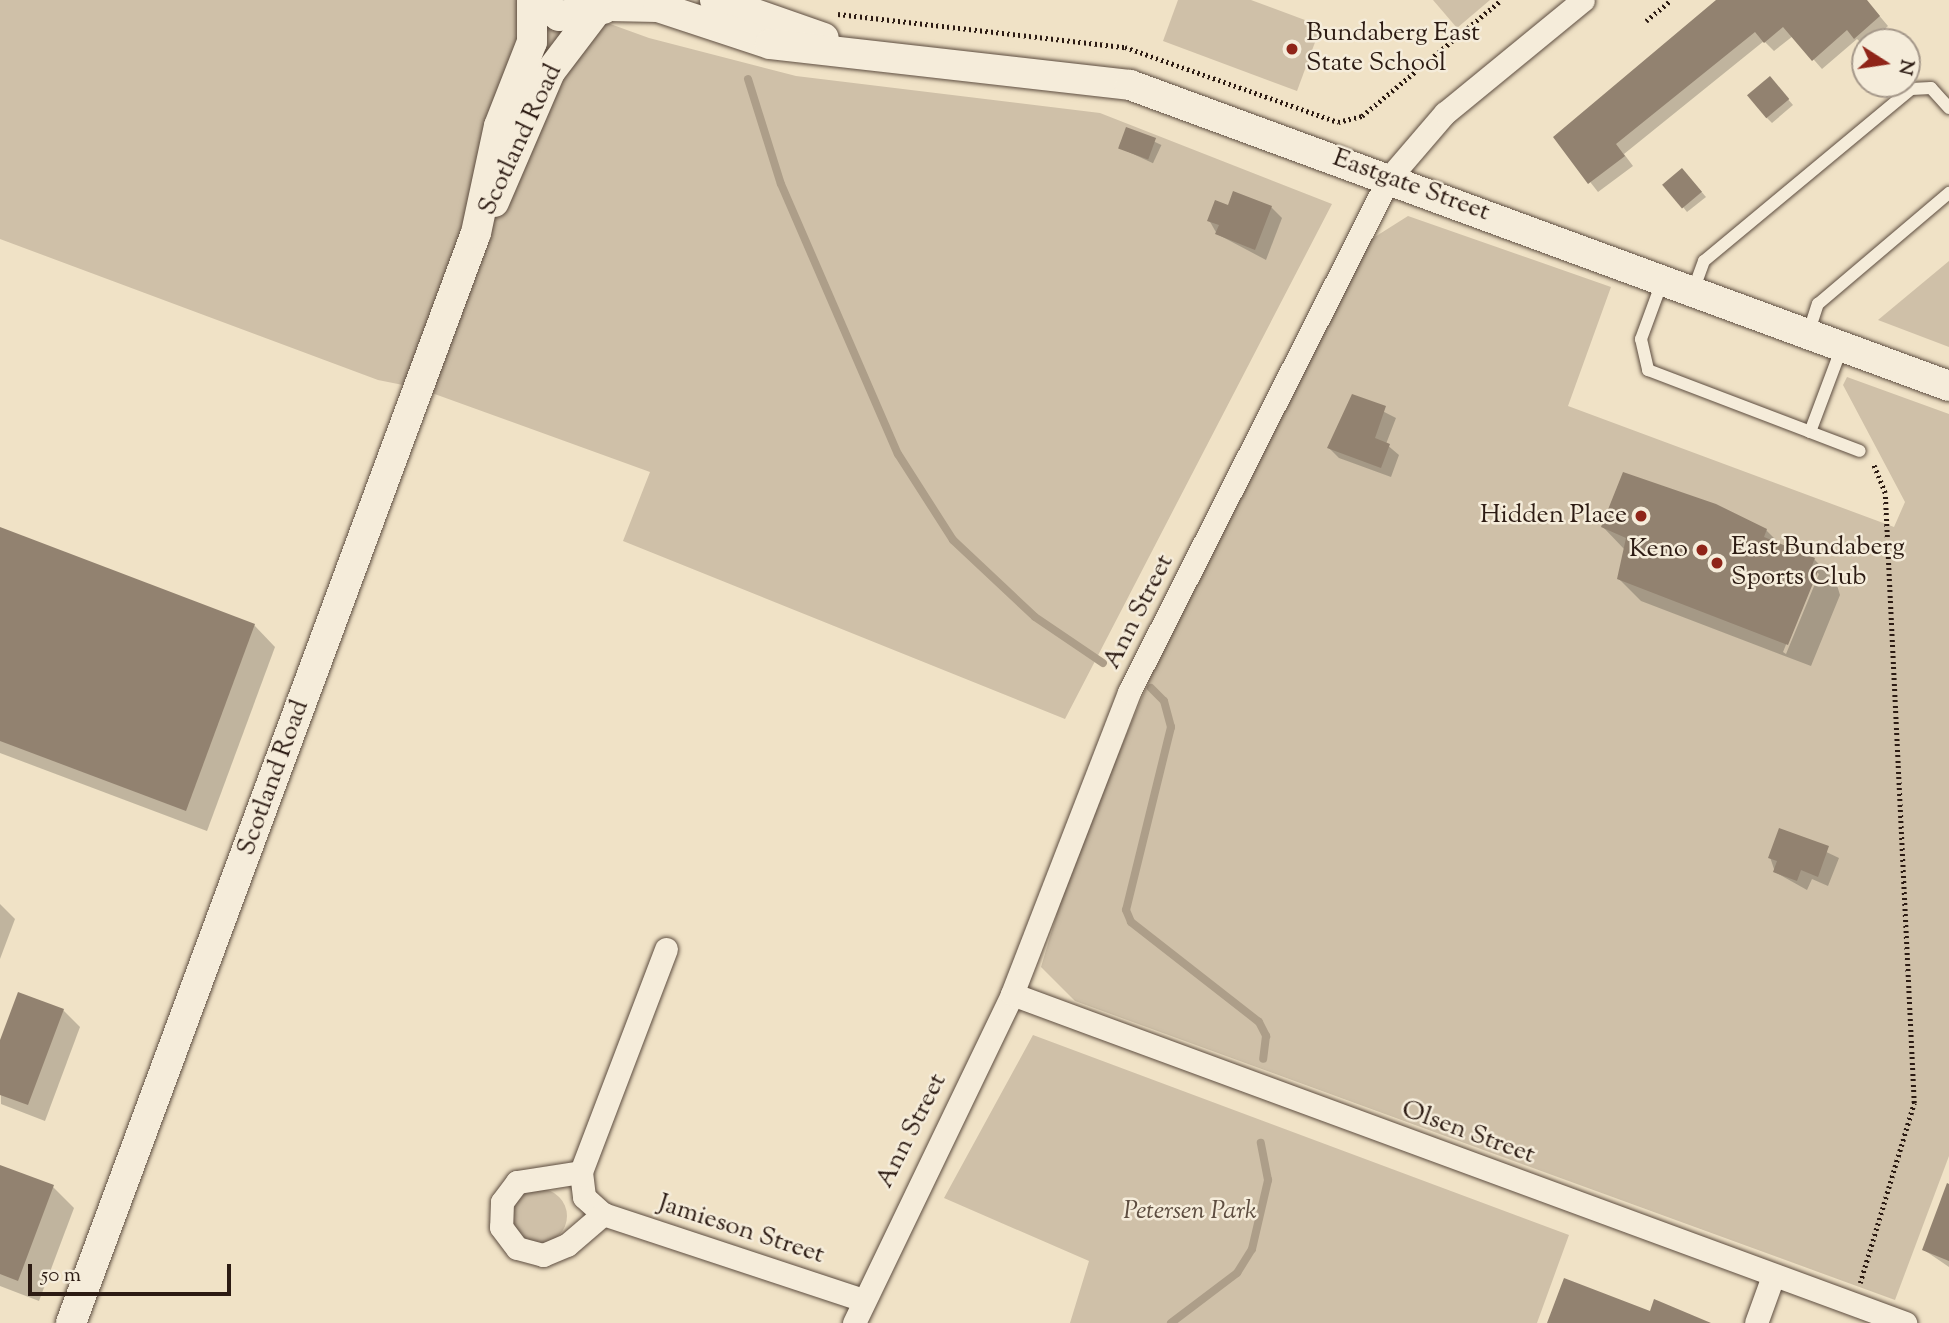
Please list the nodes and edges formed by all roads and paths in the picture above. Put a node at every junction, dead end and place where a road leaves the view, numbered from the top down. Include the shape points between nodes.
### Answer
1 (534, 0) edge
2 (715, 0) edge
3 (1501, 0) edge
4 (1583, 0) edge
5 (1671, 0) edge
6 (605, 7) edge
7 (831, 13) dead end
8 (1646, 21) dead end
9 (858, 50) junction
10 (1949, 108) edge
11 (1389, 178) junction
12 (1949, 193) edge
13 (477, 233) junction
14 (1662, 280) junction
15 (1693, 291) junction
16 (1808, 334) junction
17 (1842, 347) junction
18 (1949, 386) edge
19 (1810, 432) junction
20 (1860, 451) joint
21 (666, 949) dead end
22 (1012, 994) junction
23 (581, 1172) junction
24 (603, 1214) junction
25 (1773, 1276) junction
26 (863, 1300) junction
27 (1853, 1304) junction
28 (71, 1323) edge
29 (854, 1323) edge
30 (1756, 1323) edge
31 (1905, 1323) edge

1 - 6 street, Eastgate Street via 559,16
1 - 13 street, Scotland Road via 532,42 499,126
2 - 9 street, Eastgate Street
3 - 7 path via 1362,116 1338,122 1125,47
4 - 11 street, Ann Street via 1445,113
5 - 8 path
6 - 9 street, Eastgate Street via 657,7 769,44
6 - 13 street, Scotland Road via 550,72 516,163
9 - 11 street, Eastgate Street via 1129,85
10 - 15 lane via 1931,88 1910,89 1704,261
11 - 14 street, Eastgate Street
11 - 22 street, Ann Street via 1129,692
12 - 16 lane via 1818,304
13 - 28 street, Scotland Road
14 - 15 street, Eastgate Street
14 - 19 lane via 1641,339 1648,370
15 - 16 street, Eastgate Street
16 - 17 street, Eastgate Street
17 - 18 street, Eastgate Street
17 - 19 lane
19 - 20 lane
20 - 27 path via 1877,468 1885,494 1914,1102
21 - 23 street
22 - 25 street, Olsen Street
22 - 26 street, Ann Street
23 - 24 street via 583,1197
23 - 24 street via 517,1182 502,1202 501,1227 517,1248 543,1255 567,1245
24 - 26 street, Jamieson Street
25 - 27 street, Olsen Street
25 - 30 street
26 - 29 street, Ann Street
27 - 31 street, Olsen Street

